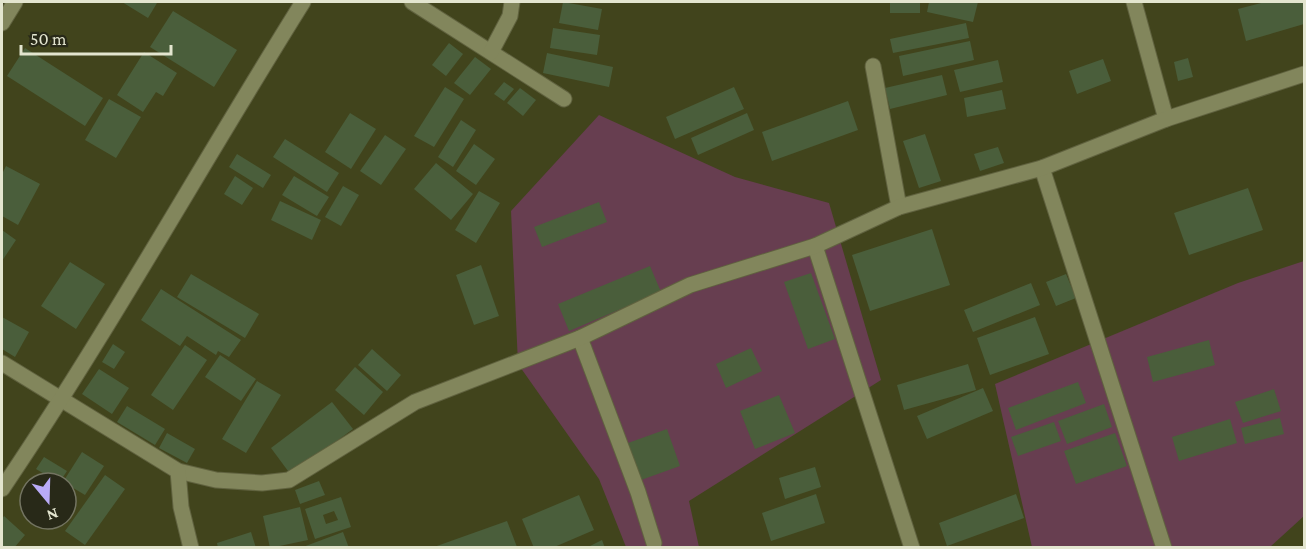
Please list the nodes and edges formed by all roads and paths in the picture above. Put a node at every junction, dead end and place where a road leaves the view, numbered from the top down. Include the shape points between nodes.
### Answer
1 (15, 2) edge
2 (303, 2) edge
3 (412, 2) edge
4 (512, 2) edge
5 (1134, 2) edge
6 (2, 23) edge
7 (491, 52) junction
8 (873, 66) dead end
9 (1305, 74) edge
10 (564, 99) dead end
11 (1166, 119) junction
12 (1042, 168) junction
13 (899, 207) junction
14 (816, 246) junction
15 (580, 338) junction
16 (2, 363) edge
17 (63, 399) junction
18 (178, 471) junction
19 (2, 489) edge
20 (654, 543) dead end
21 (191, 548) edge
22 (912, 548) edge
23 (1164, 548) edge

1 - 6 street
2 - 17 street
3 - 7 street
4 - 7 street via 510,16
5 - 11 street
7 - 10 street
8 - 13 street
9 - 11 street
11 - 12 street
12 - 13 street
12 - 23 street
13 - 14 street
14 - 15 street via 690,285
14 - 22 street
15 - 18 street via 415,402 289,480 216,480
15 - 20 street
16 - 17 street
17 - 18 street
17 - 19 street
18 - 21 street via 181,507

